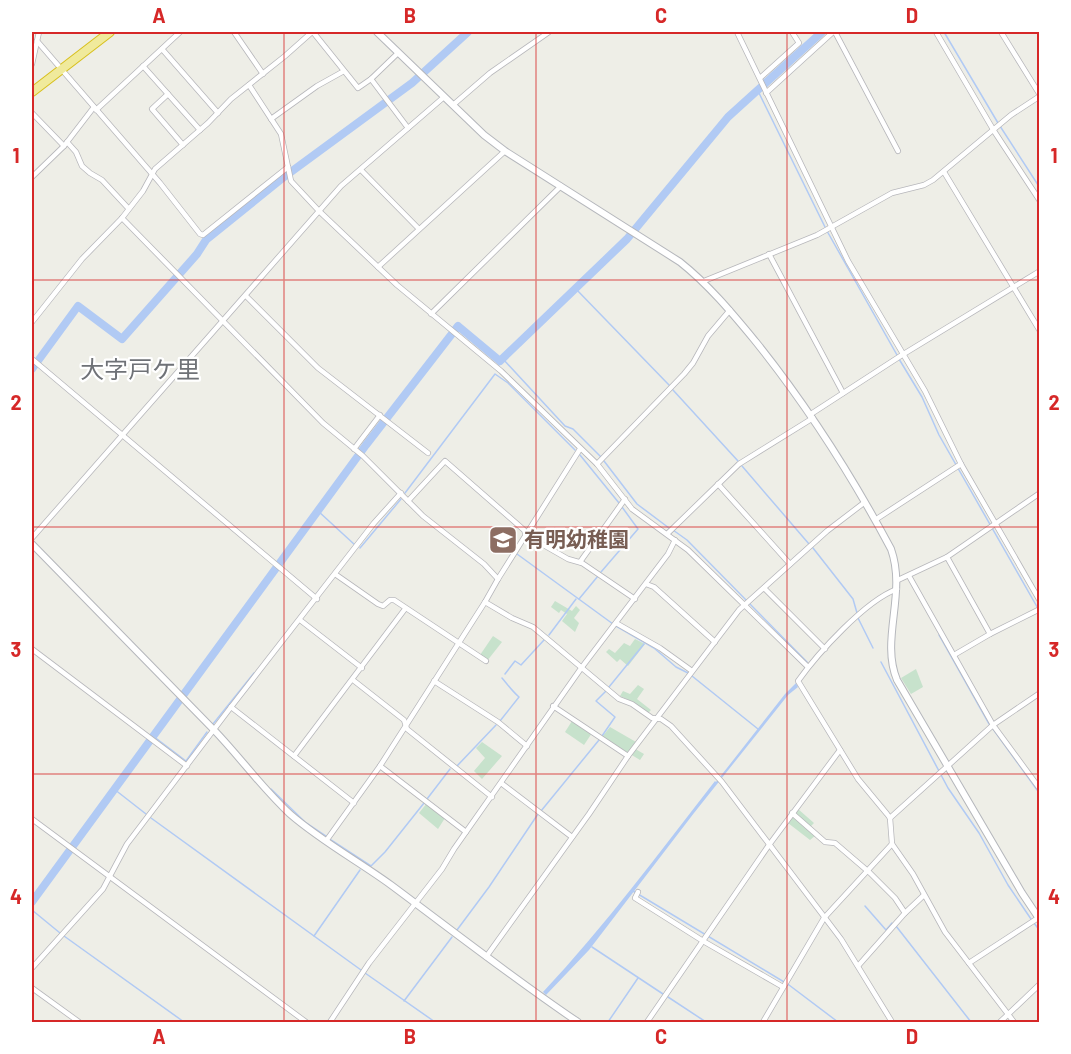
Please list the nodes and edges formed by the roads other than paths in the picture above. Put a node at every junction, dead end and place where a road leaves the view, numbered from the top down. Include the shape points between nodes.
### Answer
1 (39, 32) edge
2 (110, 32) edge
3 (180, 32) edge
4 (234, 32) edge
5 (312, 32) edge
6 (376, 32) edge
7 (549, 32) edge
8 (737, 32) edge
9 (792, 32) edge
10 (834, 32) edge
11 (936, 32) edge
12 (1001, 32) edge
13 (37, 41) junction
14 (162, 49) junction
15 (398, 53) junction
16 (32, 64) edge
17 (143, 66) junction
18 (61, 70) junction
19 (344, 70) junction
20 (263, 74) junction
21 (760, 78) junction
22 (371, 79) junction
23 (249, 86) junction
24 (32, 92) edge
25 (766, 93) junction
26 (168, 94) junction
27 (1040, 96) edge
28 (444, 97) junction
29 (453, 105) junction
30 (95, 108) junction
31 (218, 112) junction
32 (32, 113) edge
33 (271, 119) junction
34 (998, 127) junction
35 (408, 128) junction
36 (200, 130) junction
37 (66, 144) junction
38 (183, 145) junction
39 (505, 151) junction
40 (898, 152) dead end
41 (361, 170) junction
42 (289, 171) junction
43 (944, 172) junction
44 (151, 175) junction
45 (32, 177) edge
46 (561, 186) junction
47 (1040, 201) edge
48 (128, 208) junction
49 (319, 211) junction
50 (122, 218) junction
51 (831, 227) junction
52 (419, 229) junction
53 (769, 254) junction
54 (378, 267) junction
55 (1040, 271) edge
56 (704, 281) junction
57 (1013, 287) junction
58 (246, 296) junction
59 (730, 310) junction
60 (431, 314) junction
61 (32, 322) edge
62 (223, 323) junction
63 (1040, 331) edge
64 (902, 355) junction
65 (35, 361) edge
66 (843, 393) junction
67 (812, 416) junction
68 (384, 418) junction
69 (123, 435) junction
70 (355, 449) junction
71 (580, 449) junction
72 (428, 453) dead end
73 (600, 460) junction
74 (961, 464) junction
75 (718, 484) junction
76 (401, 494) junction
77 (1040, 494) edge
78 (625, 499) junction
79 (408, 501) junction
80 (865, 502) junction
81 (875, 520) junction
82 (995, 524) junction
83 (670, 531) junction
84 (526, 535) junction
85 (32, 538) edge
86 (675, 540) junction
87 (32, 544) edge
88 (946, 557) junction
89 (580, 562) junction
90 (790, 564) junction
91 (336, 574) junction
92 (909, 576) junction
93 (498, 579) junction
94 (898, 580) junction
95 (646, 584) junction
96 (764, 588) junction
97 (897, 589) junction
98 (317, 599) junction
99 (634, 599) junction
100 (1040, 601) edge
101 (485, 602) junction
102 (747, 603) junction
103 (405, 609) junction
104 (1038, 610) edge
105 (300, 620) junction
106 (616, 623) junction
107 (990, 634) junction
108 (715, 642) junction
109 (458, 644) junction
110 (32, 649) edge
111 (825, 649) junction
112 (954, 655) junction
113 (486, 661) dead end
114 (582, 667) junction
115 (808, 667) junction
116 (362, 668) junction
117 (692, 671) junction
118 (353, 680) junction
119 (434, 681) junction
120 (1040, 693) edge
121 (231, 706) junction
122 (553, 706) junction
123 (656, 718) junction
124 (406, 725) junction
125 (993, 725) junction
126 (214, 730) junction
127 (527, 746) junction
128 (840, 750) junction
129 (294, 756) junction
130 (628, 756) junction
131 (187, 766) junction
132 (380, 766) junction
133 (948, 766) junction
134 (501, 783) junction
135 (1040, 789) edge
136 (492, 797) junction
137 (354, 802) junction
138 (792, 813) junction
139 (890, 818) junction
140 (32, 819) edge
141 (466, 832) junction
142 (572, 837) junction
143 (326, 841) junction
144 (769, 844) junction
145 (892, 844) junction
146 (867, 872) junction
147 (110, 879) junction
148 (637, 893) dead end
149 (924, 895) junction
150 (416, 903) junction
151 (905, 913) junction
152 (824, 918) junction
153 (1036, 920) edge
154 (705, 938) junction
155 (486, 957) junction
156 (969, 963) junction
157 (858, 966) junction
158 (32, 968) edge
159 (785, 984) junction
160 (1040, 984) edge
161 (32, 987) edge
162 (1008, 1014) junction
163 (79, 1023) edge
164 (306, 1023) edge
165 (330, 1023) edge
166 (578, 1023) edge
167 (647, 1023) edge
168 (763, 1023) edge
169 (892, 1023) edge
170 (1000, 1023) edge
171 (1014, 1023) edge

1 - 13 street
2 - 18 highway
3 - 14 street
4 - 20 street
5 - 19 street
5 - 20 street
6 - 15 street
7 - 29 street via 490,73
8 - 21 street
9 - 21 street via 799,42
10 - 25 street
10 - 40 street
11 - 34 street
12 - 27 street
13 - 16 street
13 - 18 street
14 - 17 street
14 - 31 street
15 - 22 street
15 - 28 street
17 - 26 street
17 - 30 street
18 - 24 highway
18 - 30 street
19 - 22 street via 358,88
19 - 33 street
20 - 23 street
21 - 25 street
22 - 35 street
23 - 31 street
23 - 33 street
25 - 51 street
26 - 36 street
26 - 38 street via 152,109
27 - 34 street
28 - 29 street
28 - 35 street
29 - 39 street
30 - 37 street
30 - 44 street
31 - 36 street
32 - 37 street
33 - 42 street via 284,140
34 - 43 street
34 - 47 street
35 - 41 street
36 - 38 street
37 - 45 street
37 - 48 street via 76,152 82,165
38 - 44 street
39 - 46 street
39 - 52 street
41 - 49 street
41 - 52 street
42 - 44 street via 203,235
42 - 49 street via 291,181
43 - 51 street via 924,185 892,193
43 - 57 street
44 - 48 street
46 - 56 street
46 - 60 street
48 - 50 street
49 - 54 street
49 - 58 street
50 - 61 street via 82,259
50 - 62 street
51 - 53 street
51 - 64 street
52 - 54 street
53 - 56 street
53 - 66 street
54 - 60 street
55 - 57 street
56 - 59 street
57 - 63 street
57 - 64 street
58 - 62 street
58 - 68 street via 318,368
59 - 67 street
59 - 73 street via 684,374
60 - 71 street via 501,371
62 - 69 street
62 - 70 street via 322,423
64 - 66 street
64 - 74 street via 925,391
65 - 69 street
66 - 67 street
67 - 75 street via 752,454
67 - 80 street
68 - 70 street
68 - 72 street
69 - 85 street
69 - 98 street
70 - 76 street
71 - 73 street
71 - 84 street
73 - 78 street
74 - 81 street
74 - 82 street
75 - 83 street
75 - 90 street
76 - 79 street
76 - 91 street
77 - 82 street
78 - 83 street via 640,516
78 - 89 street
79 - 84 street via 445,461
79 - 93 street
80 - 81 street
80 - 90 street
81 - 94 street via 891,549
82 - 88 street
82 - 100 street
83 - 86 street
84 - 89 street
84 - 93 street
86 - 95 street
86 - 102 street
87 - 126 street
88 - 92 street
88 - 107 street
89 - 99 street
90 - 96 street
91 - 98 street
91 - 103 street via 378,604 383,606 394,600
92 - 94 street
92 - 112 street
93 - 101 street
94 - 97 street
95 - 99 street
95 - 108 street
96 - 102 street
96 - 111 street
97 - 111 street via 877,601
97 - 133 street via 891,648 894,670
98 - 105 street
99 - 106 street
101 - 109 street
101 - 114 street via 533,627
102 - 108 street
102 - 115 street
103 - 109 street
103 - 116 street
104 - 107 street
105 - 116 street
105 - 121 street
106 - 114 street
106 - 117 street
107 - 112 street
108 - 117 street
109 - 113 street
109 - 119 street
110 - 131 street
111 - 115 street
112 - 125 street
114 - 122 street
114 - 123 street via 619,699
115 - 128 street via 798,681
116 - 118 street
117 - 123 street
118 - 124 street
118 - 129 street
119 - 124 street
119 - 127 street via 498,722
120 - 125 street
121 - 126 street
121 - 129 street
122 - 127 street
122 - 130 street
123 - 130 street
123 - 144 street via 671,726
124 - 132 street
124 - 136 street
125 - 133 street
125 - 135 street
126 - 131 street
126 - 143 street via 267,791
127 - 134 street
128 - 138 street
128 - 139 street
129 - 137 street
130 - 142 street
131 - 147 street via 128,844
132 - 137 street
132 - 141 street
133 - 139 street
133 - 153 street
134 - 136 street
134 - 142 street
136 - 141 street
137 - 143 street
138 - 144 street
138 - 146 street via 825,842 835,843
139 - 145 street
140 - 147 street
141 - 150 street
142 - 155 street
143 - 150 street
144 - 152 street
144 - 154 street
145 - 146 street
145 - 149 street
146 - 151 street
146 - 152 street
147 - 158 street
147 - 164 street
148 - 154 street via 635,898
149 - 151 street
149 - 156 street
150 - 155 street
150 - 165 street via 369,963
151 - 157 street
152 - 157 street
152 - 159 street
153 - 156 street
154 - 159 street
154 - 167 street
155 - 166 street
156 - 162 street
157 - 169 street
159 - 168 street
160 - 162 street
161 - 163 street
162 - 170 street
162 - 171 street

